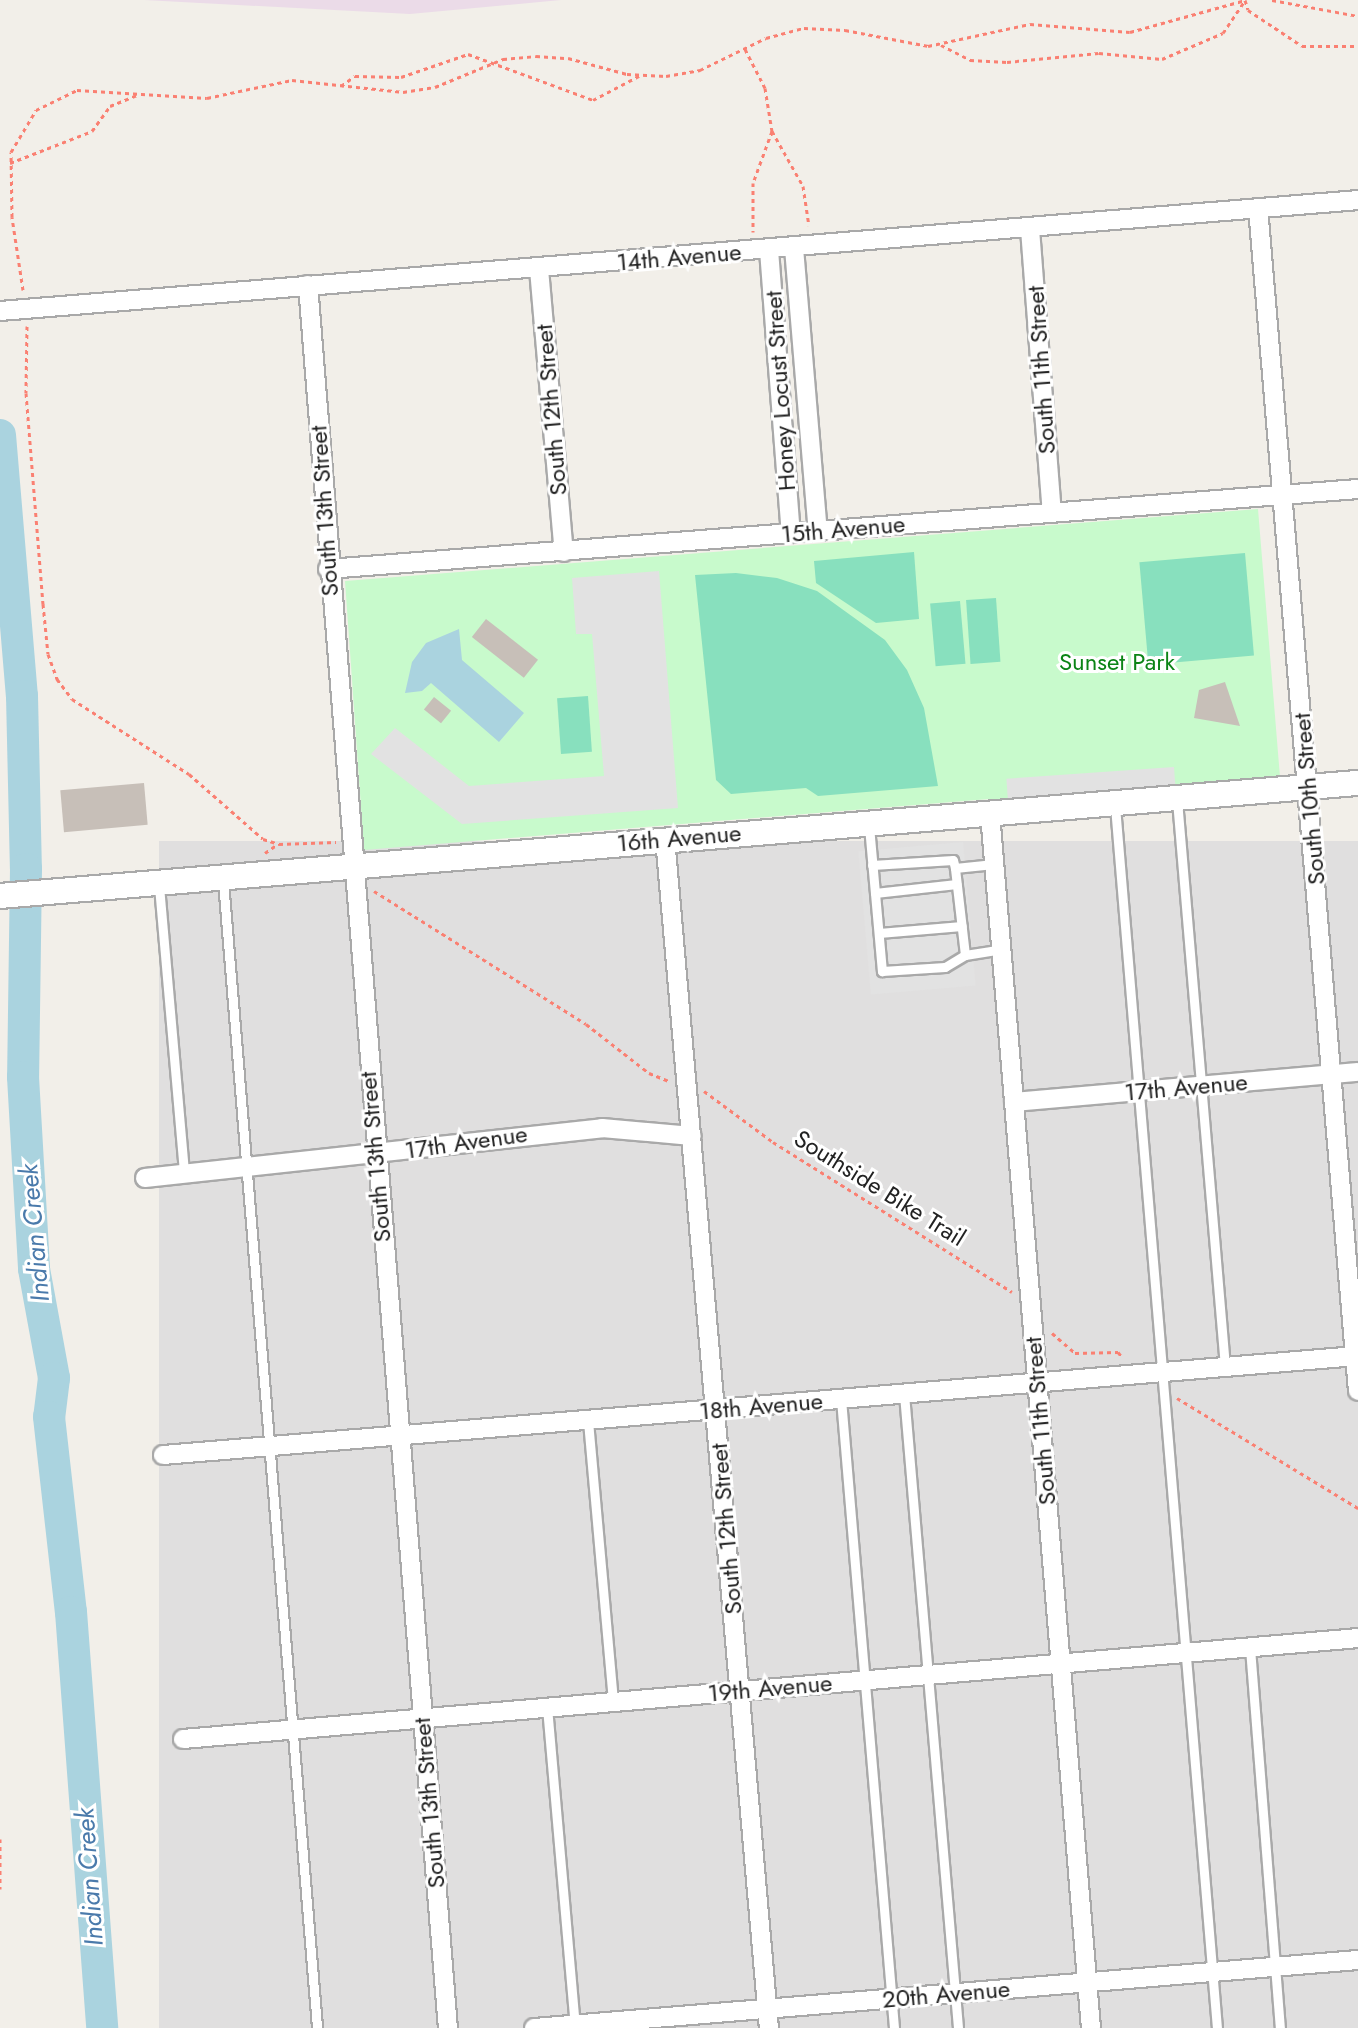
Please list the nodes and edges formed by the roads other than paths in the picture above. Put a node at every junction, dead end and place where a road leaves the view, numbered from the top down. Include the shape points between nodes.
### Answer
1 (1358, 200) edge
2 (1258, 208) junction
3 (1030, 229) junction
4 (803, 247) junction
5 (760, 250) junction
6 (539, 269) junction
7 (308, 285) junction
8 (0, 311) edge
9 (1358, 489) edge
10 (1284, 494) junction
11 (1052, 512) junction
12 (818, 531) junction
13 (791, 533) junction
14 (564, 552) junction
15 (328, 569) junction
16 (1358, 783) edge
17 (1308, 787) junction
18 (1176, 798) junction
19 (1115, 803) junction
20 (990, 813) junction
21 (868, 823) junction
22 (665, 838) junction
23 (954, 864) junction
24 (994, 864) junction
25 (351, 865) junction
26 (872, 865) junction
27 (223, 876) junction
28 (159, 882) junction
29 (957, 884) junction
30 (875, 893) junction
31 (0, 896) edge
32 (962, 926) junction
33 (879, 933) junction
34 (1001, 949) junction
35 (965, 955) junction
36 (1358, 1072) edge
37 (1332, 1074) junction
38 (1201, 1086) junction
39 (1138, 1091) junction
40 (1014, 1102) junction
41 (692, 1136) junction
42 (375, 1154) junction
43 (248, 1167) junction
44 (184, 1174) junction
45 (145, 1178) dead end
46 (1356, 1356) edge
47 (1225, 1367) junction
48 (1163, 1372) junction
49 (1037, 1383) junction
50 (1358, 1391) edge
51 (904, 1394) junction
52 (841, 1399) junction
53 (716, 1410) junction
54 (588, 1421) junction
55 (398, 1437) junction
56 (267, 1447) junction
57 (163, 1455) dead end
58 (1358, 1638) edge
59 (1250, 1648) junction
60 (1186, 1653) junction
61 (1059, 1664) junction
62 (928, 1675) junction
63 (864, 1680) junction
64 (740, 1691) junction
65 (613, 1702) junction
66 (547, 1707) junction
67 (422, 1718) junction
68 (292, 1730) junction
69 (183, 1739) dead end
70 (1358, 1960) edge
71 (1275, 1967) junction
72 (1212, 1972) junction
73 (1087, 1983) junction
74 (955, 1994) junction
75 (892, 1999) junction
76 (768, 2019) edge
77 (575, 2026) edge
78 (317, 2028) edge
79 (448, 2028) edge
80 (534, 2028) edge
81 (894, 2028) edge
82 (958, 2028) edge
83 (1091, 2028) edge
84 (1217, 2028) edge
85 (1280, 2028) edge

1 - 2 street, 14th Avenue
2 - 3 street, 14th Avenue
2 - 10 street, South 10th Street
3 - 4 street, 14th Avenue
3 - 11 street, South 11th Street
4 - 5 street, 14th Avenue
4 - 12 street, Honey Locust Street
5 - 6 street, 14th Avenue
5 - 13 street, Honey Locust Street
6 - 7 street, 14th Avenue
6 - 14 street, South 12th Street
7 - 8 street, 14th Avenue
7 - 15 street, South 13th Street
9 - 10 street, 15th Avenue
10 - 11 street, 15th Avenue
10 - 17 street, South 10th Street
11 - 12 street, 15th Avenue
12 - 13 street, 15th Avenue
13 - 14 street, 15th Avenue
14 - 15 street, 15th Avenue
15 - 25 street, South 13th Street
16 - 17 street, 16th Avenue
17 - 18 street, 16th Avenue
17 - 37 street, South 10th Street
18 - 19 street, 16th Avenue
18 - 38 lane
19 - 20 street, 16th Avenue
19 - 39 lane
20 - 21 street, 16th Avenue
20 - 24 street, South 11th Street
21 - 22 street, 16th Avenue
21 - 26 lane
22 - 25 street, 16th Avenue
22 - 41 street, South 12th Street
23 - 24 lane
23 - 26 lane
23 - 29 lane
24 - 34 street, South 11th Street
25 - 27 street, 16th Avenue
25 - 42 street, South 13th Street
26 - 30 lane
27 - 28 street, 16th Avenue
27 - 43 lane
28 - 31 street, 16th Avenue
28 - 44 lane
29 - 30 lane
29 - 32 lane
30 - 33 lane
32 - 33 lane
32 - 35 lane
33 - 35 lane via 882,971 945,967
34 - 35 lane
34 - 40 street, South 11th Street
36 - 37 street, 17th Avenue
37 - 38 street, 17th Avenue
37 - 46 street, South 10th Street
38 - 39 street, 17th Avenue
38 - 47 lane
39 - 40 street, 17th Avenue
39 - 48 lane
40 - 49 street, South 11th Street
41 - 42 street, 17th Avenue via 602,1128 485,1137
41 - 53 street, South 12th Street
42 - 43 street, 17th Avenue
42 - 55 street, South 13th Street
43 - 44 street, 17th Avenue
43 - 56 lane via 271,1416
44 - 45 street, 17th Avenue
46 - 47 street, 18th Avenue
46 - 50 street, South 10th Street
47 - 48 street, 18th Avenue
48 - 49 street, 18th Avenue
48 - 60 lane
49 - 51 street, 18th Avenue
49 - 61 street, South 11th Street
51 - 52 street, 18th Avenue
51 - 62 lane
52 - 53 street, 18th Avenue
52 - 63 lane
53 - 54 street, 18th Avenue
53 - 64 street, South 12th Street
54 - 55 street, 18th Avenue
54 - 65 lane
55 - 56 street, 18th Avenue
55 - 67 street, South 13th Street
56 - 57 street, 18th Avenue
56 - 68 lane
58 - 59 street, 19th Avenue
59 - 60 street, 19th Avenue
59 - 71 lane
60 - 61 street, 19th Avenue
60 - 72 lane
61 - 62 street, 19th Avenue
61 - 73 street, South 11th Street
62 - 63 street, 19th Avenue
62 - 74 lane
63 - 64 street, 19th Avenue
63 - 75 lane
64 - 65 street, 19th Avenue
64 - 76 street, South 12th Street
65 - 66 street, 19th Avenue
66 - 67 street, 19th Avenue
66 - 77 lane
67 - 68 street, 19th Avenue
67 - 79 street, South 13th Street
68 - 69 street, 19th Avenue
68 - 78 lane
70 - 71 street, 20th Avenue
71 - 72 street, 20th Avenue
71 - 85 lane
72 - 73 street, 20th Avenue
72 - 84 lane
73 - 74 street, 20th Avenue
73 - 83 street, South 11th Street
74 - 75 street, 20th Avenue
74 - 82 lane
75 - 76 street, 20th Avenue
75 - 81 lane
76 - 77 street, 20th Avenue
77 - 80 street, 20th Avenue

